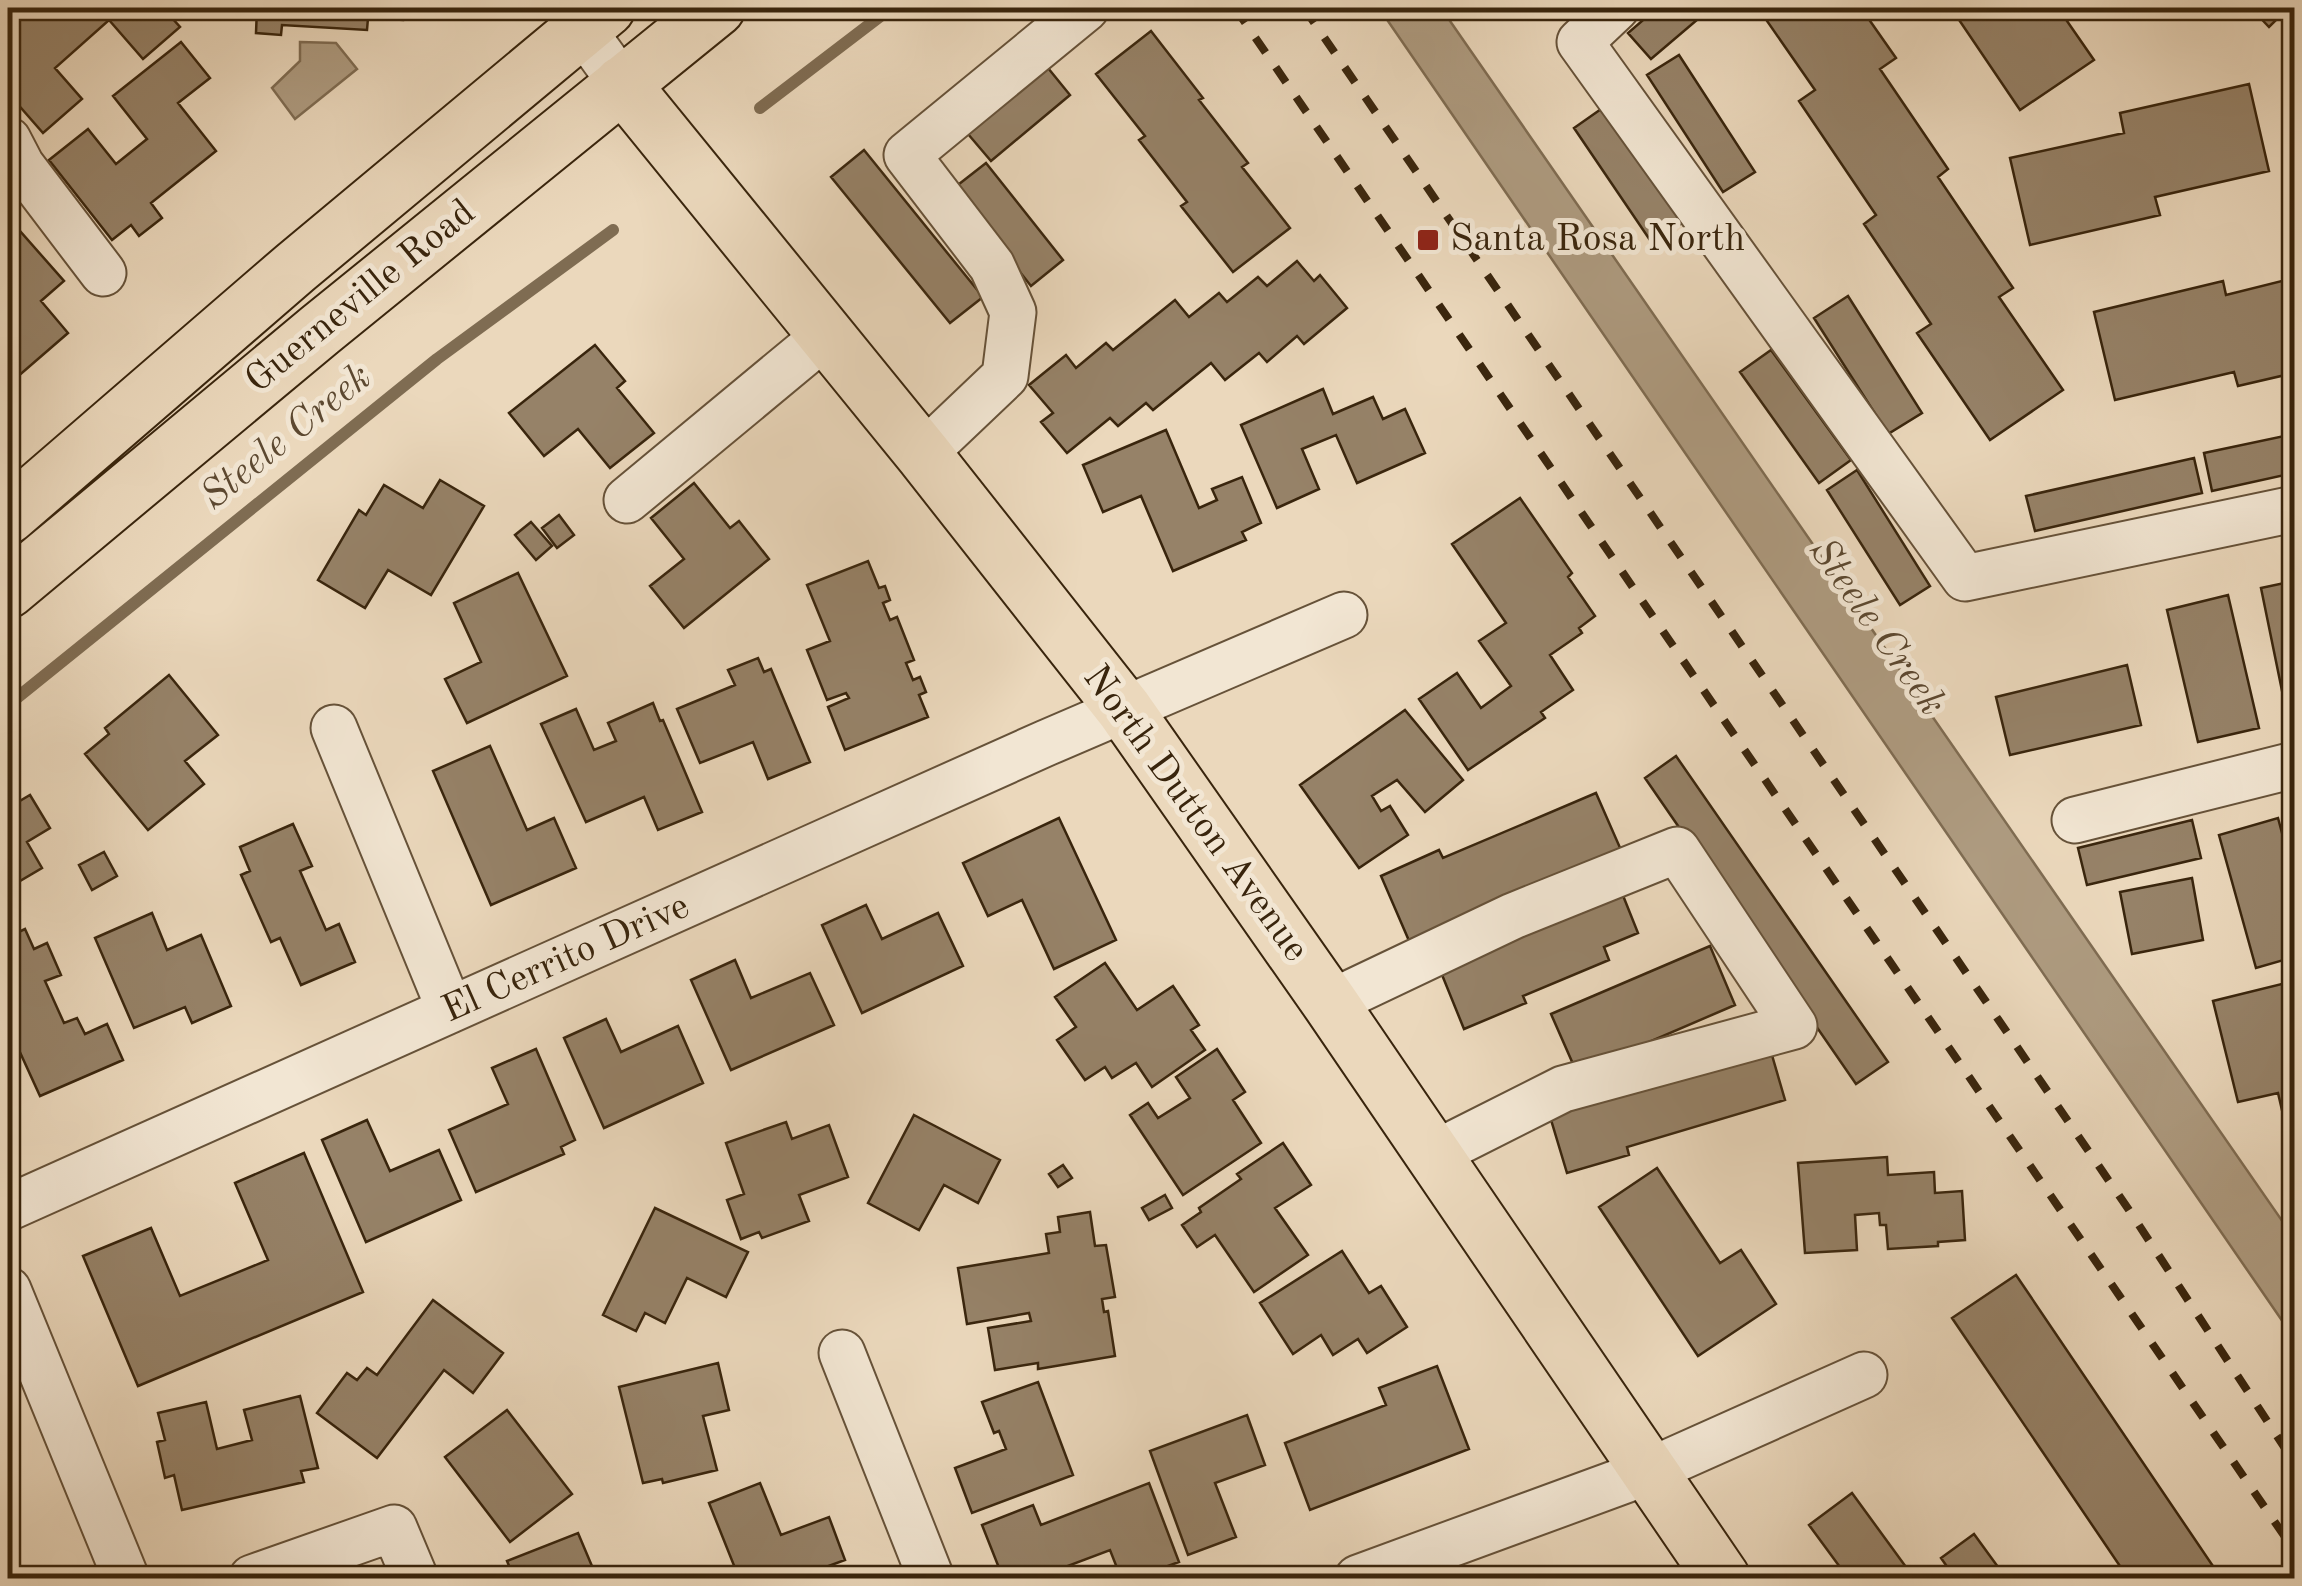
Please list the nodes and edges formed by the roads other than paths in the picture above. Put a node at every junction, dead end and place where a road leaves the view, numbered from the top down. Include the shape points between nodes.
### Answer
1 (717, 8) edge
2 (1086, 8) edge
3 (1616, 8) edge
4 (585, 15) edge
5 (622, 84) junction
6 (8, 140) edge
7 (103, 272) dead end
8 (826, 335) junction
9 (923, 454) junction
10 (627, 500) dead end
11 (2294, 509) edge
12 (8, 516) edge
13 (8, 590) edge
14 (1344, 615) dead end
15 (1124, 709) junction
16 (334, 728) dead end
17 (2294, 765) edge
18 (2075, 820) dead end
19 (1330, 1003) junction
20 (450, 1010) junction
21 (1432, 1155) junction
22 (8, 1208) edge
23 (8, 1290) edge
24 (842, 1352) dead end
25 (1864, 1375) dead end
26 (1647, 1472) junction
27 (126, 1578) edge
28 (252, 1578) edge
29 (416, 1578) edge
30 (931, 1578) edge
31 (1358, 1578) edge
32 (1722, 1578) edge

1 - 5 main road, Guerneville Road
2 - 9 street via 907,156 992,266 1013,312 1005,376
3 - 11 street via 1580,42 1965,578
4 - 5 street
4 - 12 main road, Guerneville Road
5 - 8 main road, North Dutton Avenue
5 - 13 main road, Guerneville Road
6 - 7 street
8 - 9 main road, North Dutton Avenue
8 - 10 street
9 - 15 main road, North Dutton Avenue
14 - 15 street, El Cerrito Drive
15 - 19 main road, North Dutton Avenue
15 - 20 street, El Cerrito Drive
16 - 20 street
17 - 18 street
19 - 21 main road, North Dutton Avenue
19 - 21 street via 1513,916 1676,850 1794,1026 1563,1089
20 - 22 street, El Cerrito Drive
21 - 26 main road, North Dutton Avenue
23 - 27 street
24 - 30 street
25 - 26 street
26 - 31 street
26 - 32 main road, North Dutton Avenue
28 - 29 street via 394,1528

